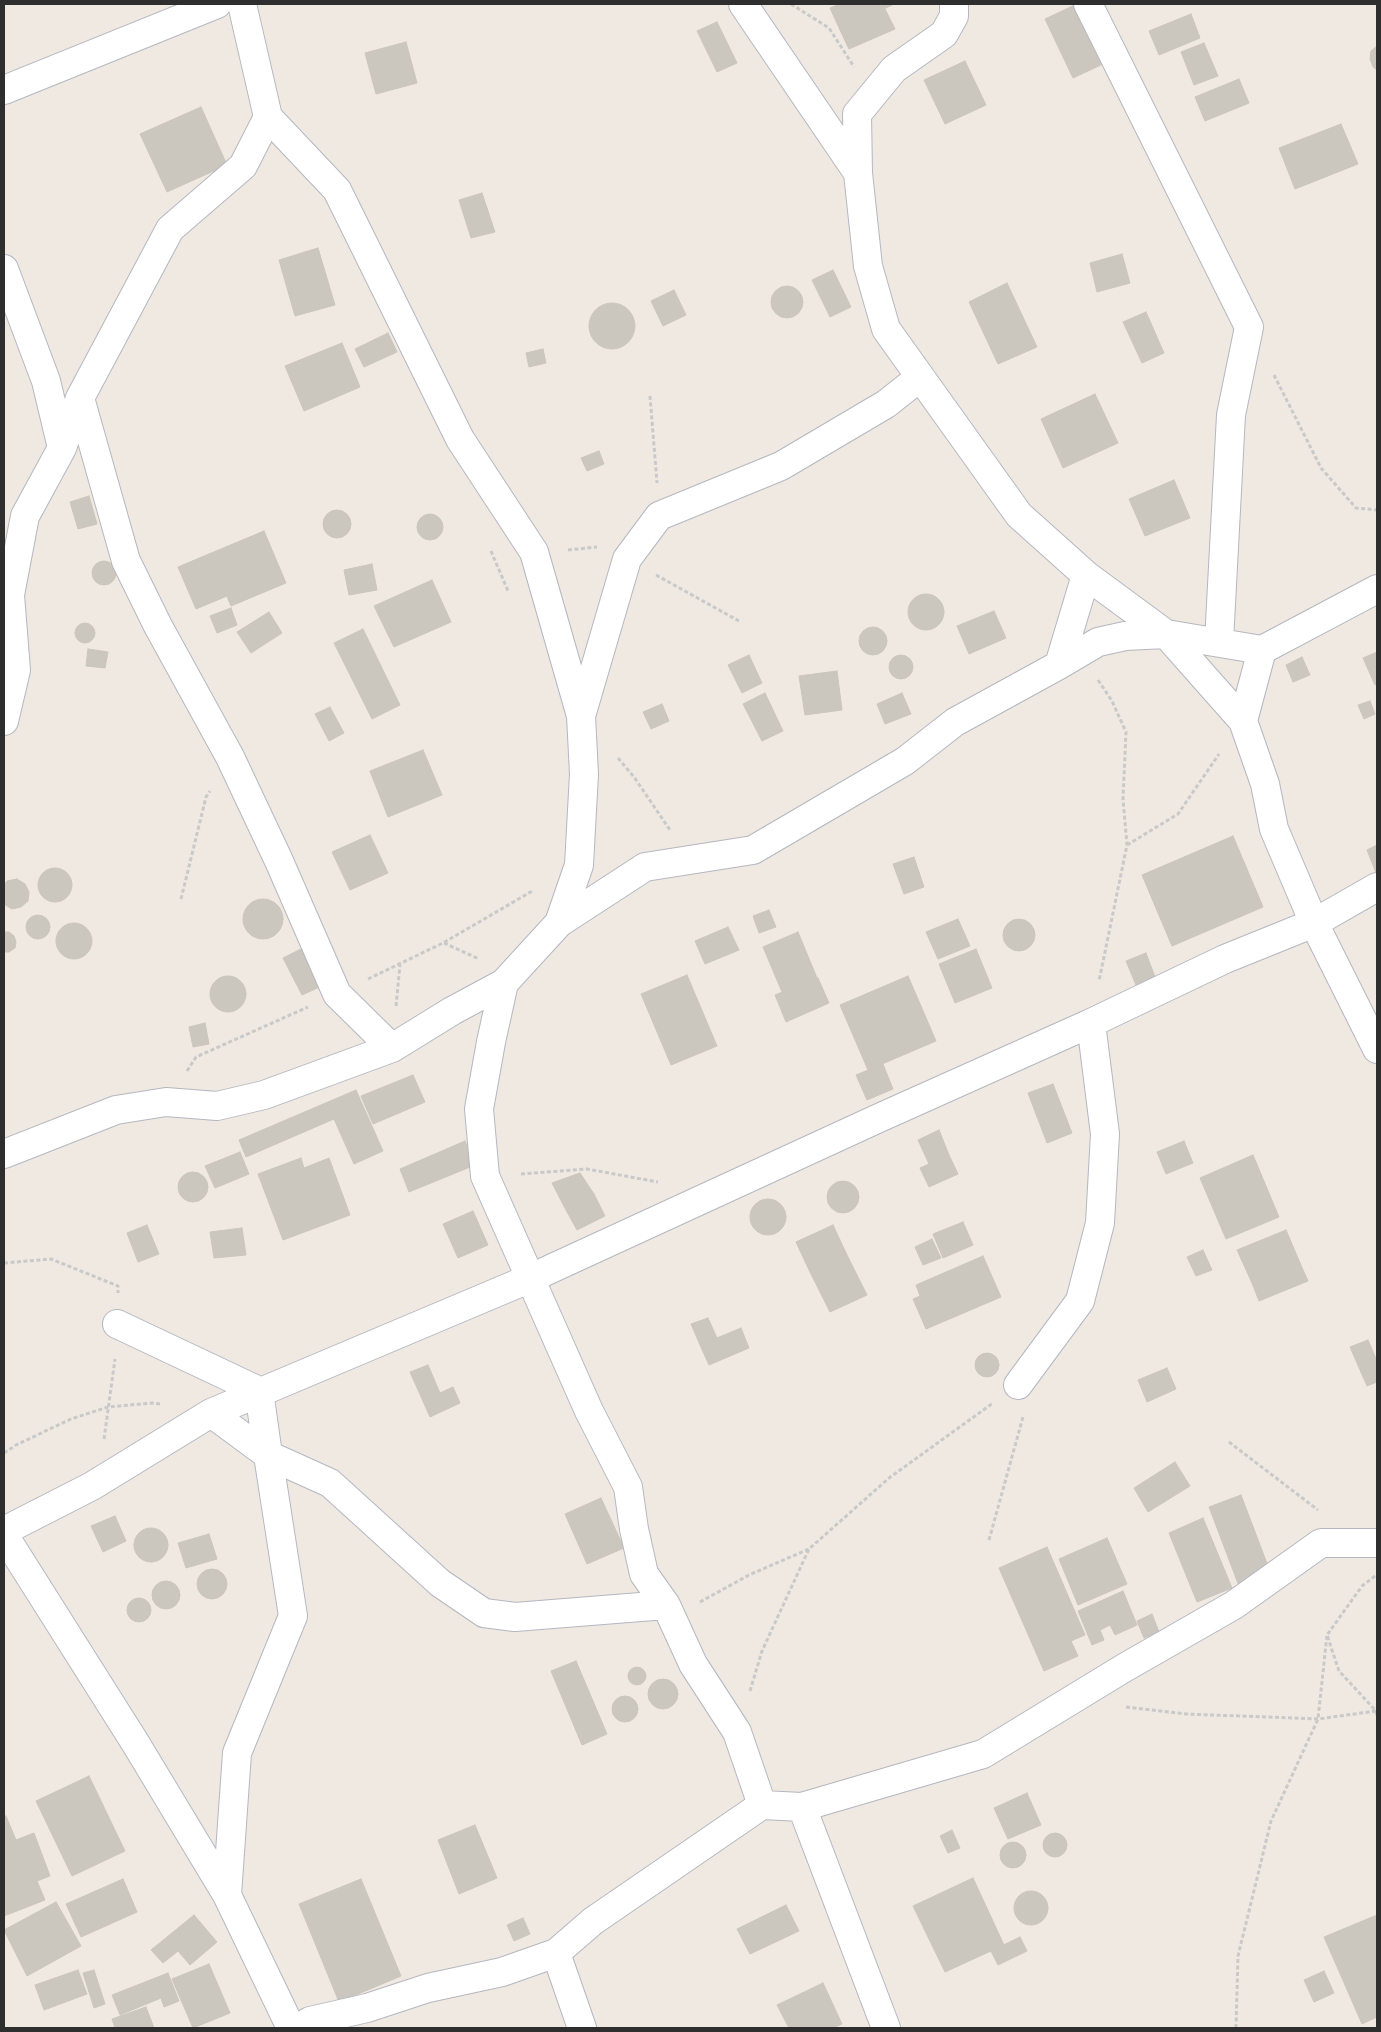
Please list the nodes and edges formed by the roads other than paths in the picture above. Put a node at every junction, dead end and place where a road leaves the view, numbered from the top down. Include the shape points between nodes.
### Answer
1 (217, 4) edge
2 (242, 4) edge
3 (743, 4) edge
4 (954, 4) edge
5 (1088, 4) edge
6 (4, 90) edge
7 (268, 117) junction
8 (858, 173) junction
9 (4, 269) edge
10 (919, 378) junction
11 (80, 398) junction
12 (62, 448) junction
13 (1086, 575) junction
14 (1377, 588) edge
15 (7, 595) edge
16 (1166, 634) junction
17 (1219, 642) junction
18 (1262, 650) junction
19 (1070, 659) junction
20 (581, 716) junction
21 (4, 721) edge
22 (1243, 721) junction
23 (1377, 887) edge
24 (559, 923) junction
25 (1314, 923) junction
26 (504, 983) junction
27 (1091, 1024) junction
28 (392, 1048) junction
29 (1377, 1049) edge
30 (4, 1154) edge
31 (531, 1278) junction
32 (117, 1324) dead end
33 (1018, 1385) road end
34 (259, 1391) junction
35 (211, 1413) junction
36 (268, 1455) junction
37 (4, 1531) edge
38 (4, 1535) edge
39 (1377, 1543) edge
40 (666, 1605) junction
41 (762, 1805) junction
42 (802, 1807) junction
43 (227, 1895) junction
44 (556, 1953) junction
45 (291, 2028) edge
46 (298, 2028) edge
47 (582, 2028) edge
48 (886, 2028) edge

1 - 6 street
2 - 7 street
3 - 8 street
4 - 8 street via 954,16 944,34 894,70 857,114
5 - 17 street via 1249,327 1231,415
7 - 11 street via 243,166 170,229
7 - 20 street via 337,190 460,439 534,552
8 - 10 street via 868,266 886,329
9 - 12 street via 46,381
10 - 13 street via 1019,514
10 - 20 street via 886,404 781,466 659,516 626,559
11 - 12 street
11 - 28 street via 126,561 230,756 337,994
12 - 15 street via 25,516
13 - 16 street
13 - 19 street
14 - 18 street
15 - 21 street via 16,670
16 - 17 street
16 - 19 street via 1125,636 1098,642
16 - 22 street
17 - 18 street
18 - 22 street
19 - 24 street via 955,722 905,761 753,850 645,867
20 - 24 street via 584,774 580,865
22 - 25 street via 1265,784 1274,829
23 - 25 street
24 - 26 street
25 - 27 street via 1225,959
25 - 29 street
26 - 28 street
26 - 31 street via 479,1109 485,1176
27 - 31 street
27 - 33 street via 1105,1134 1100,1223 1080,1301
28 - 30 street via 264,1095 217,1106 166,1102 116,1110
31 - 34 street
31 - 40 street via 589,1411 628,1487 644,1574
32 - 34 street
34 - 35 street
34 - 36 street
35 - 36 street
35 - 37 street via 92,1486
36 - 40 street via 330,1483 440,1583 484,1613 515,1618
36 - 43 street via 293,1616 238,1753
38 - 43 street
39 - 42 street via 1321,1543 1234,1605 983,1754
40 - 41 street via 693,1664 737,1732
41 - 42 street
41 - 44 street via 593,1921
42 - 48 street
43 - 45 street
44 - 46 street via 502,1972 428,1988 367,2008 310,2021
44 - 47 street

